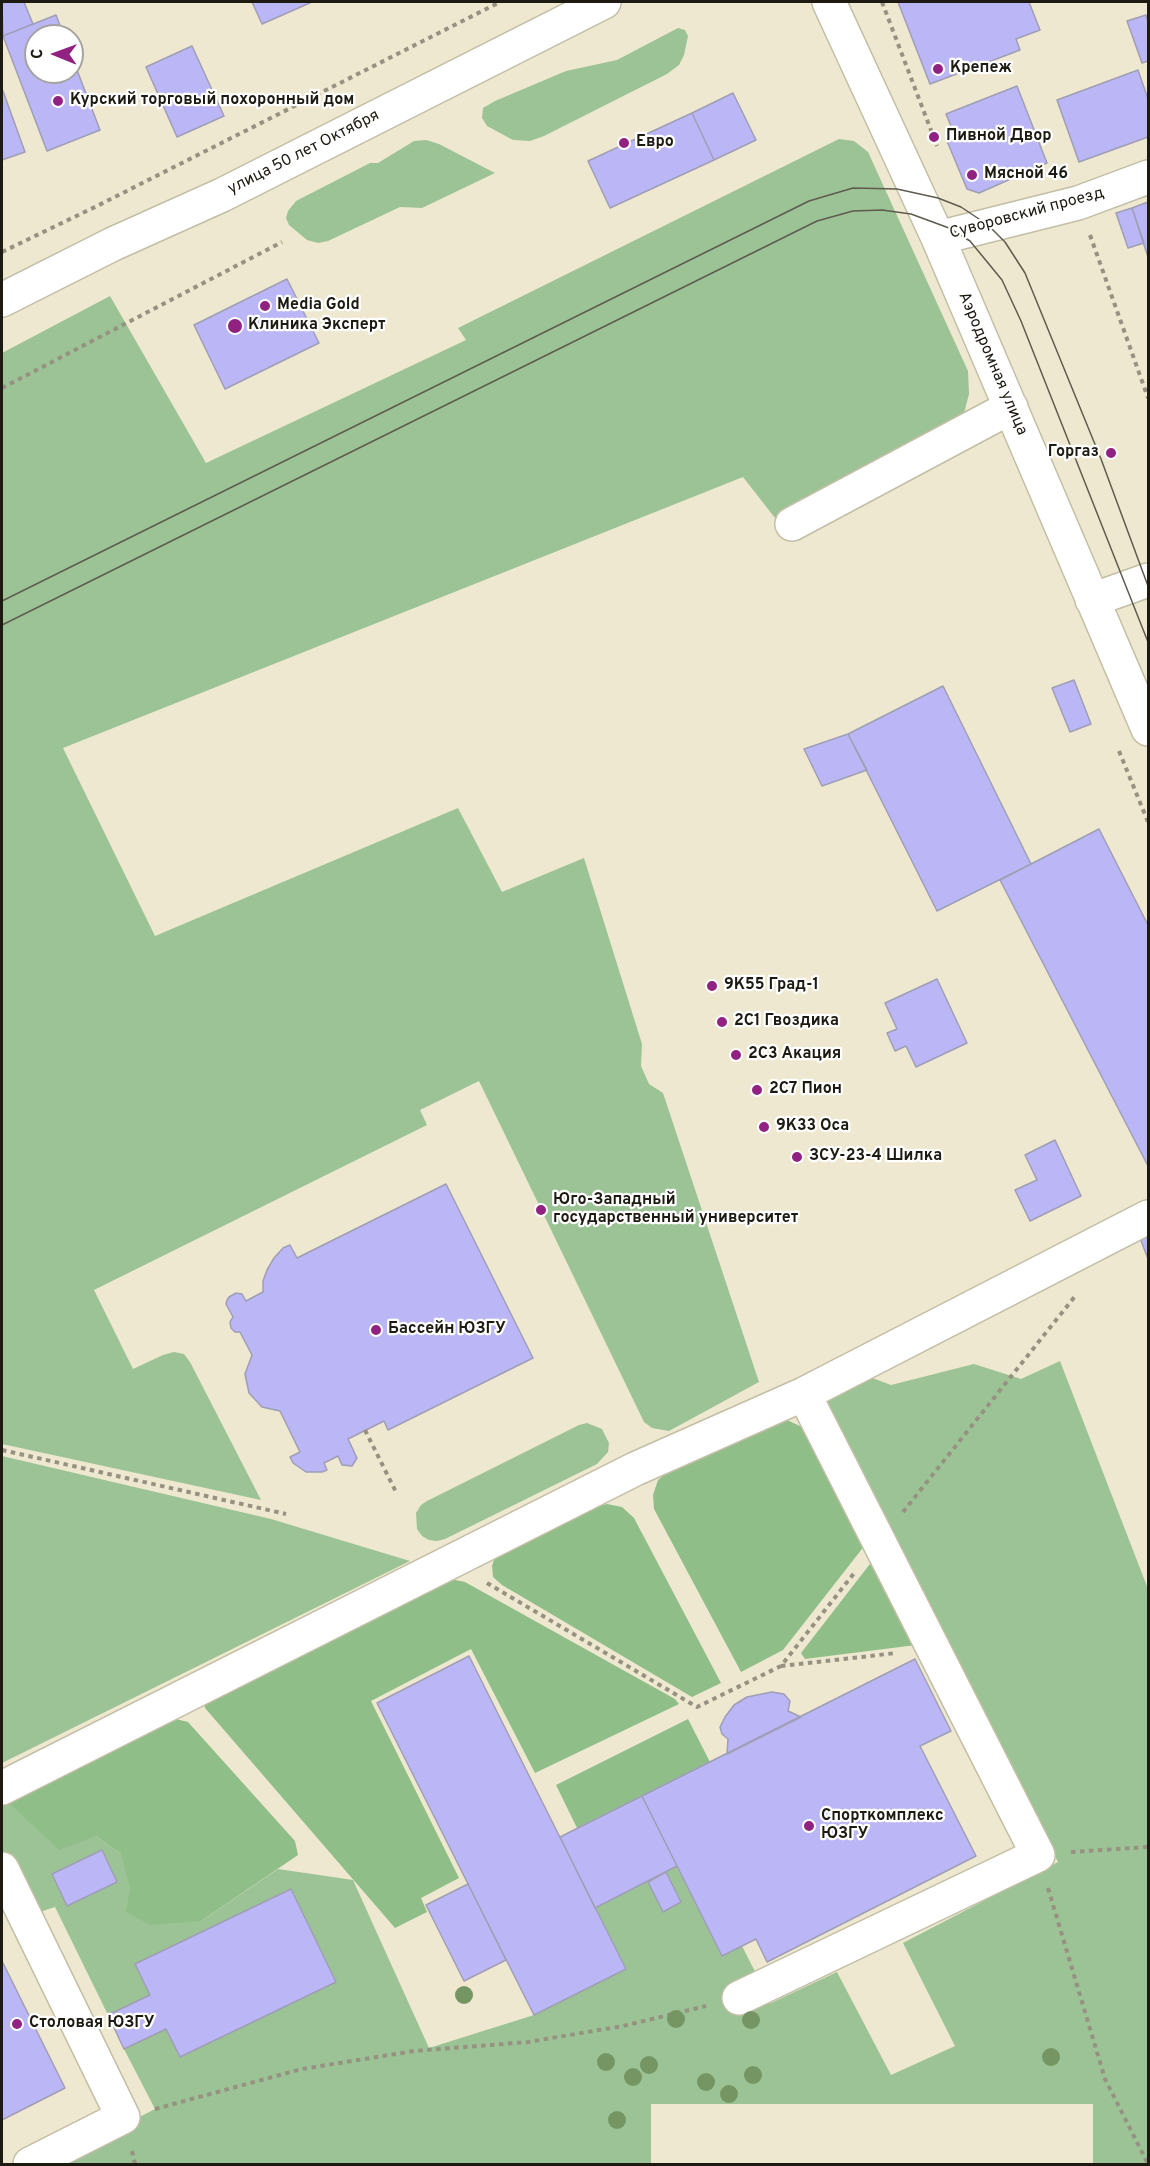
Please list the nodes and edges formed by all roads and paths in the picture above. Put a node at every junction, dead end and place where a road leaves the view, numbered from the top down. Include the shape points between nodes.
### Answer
1 (500, 2) edge
2 (604, 2) edge
3 (829, 2) edge
4 (882, 2) edge
5 (938, 147) dead end
6 (1149, 177) edge
7 (1078, 203) junction
8 (938, 238) junction
9 (282, 242) dead end
10 (2, 252) edge
11 (2, 300) edge
12 (2, 388) edge
13 (1149, 398) edge
14 (1011, 407) junction
15 (792, 524) dead end
16 (1149, 580) edge
17 (1092, 600) junction
18 (1149, 729) edge
19 (1149, 1216) edge
20 (1083, 1287) dead end
21 (804, 1394) junction
22 (365, 1430) dead end
23 (2, 1450) edge
24 (398, 1494) dead end
25 (286, 1514) dead end
26 (879, 1542) junction
27 (450, 1561) junction
28 (934, 1649) junction
29 (781, 1666) junction
30 (2, 1788) edge
31 (1149, 1847) edge
32 (1038, 1855) junction
33 (2, 1869) edge
34 (739, 1998) joint
35 (123, 2117) junction
36 (30, 2164) edge
37 (1148, 2164) edge

1 - 10 path
2 - 11 street, улица 50 лет Октября
3 - 8 street, Аэродромная улица
4 - 5 path
6 - 7 street, Суворовский проезд
7 - 8 street, Суворовский проезд
7 - 13 path
8 - 14 street, Аэродромная улица
9 - 12 path
14 - 15 street
14 - 17 street, Аэродромная улица
16 - 17 street
17 - 18 street, Аэродромная улица
19 - 21 street
20 - 26 path
21 - 26 street
21 - 27 street via 635,1468
22 - 24 path
23 - 25 path
26 - 28 street
26 - 29 path
27 - 29 path via 698,1707
27 - 30 street
28 - 29 path
28 - 32 street
31 - 32 path
32 - 34 street
32 - 37 path via 1105,2079
33 - 35 street
34 - 35 path via 622,2026 528,2042 414,2051 302,2069
35 - 36 street

